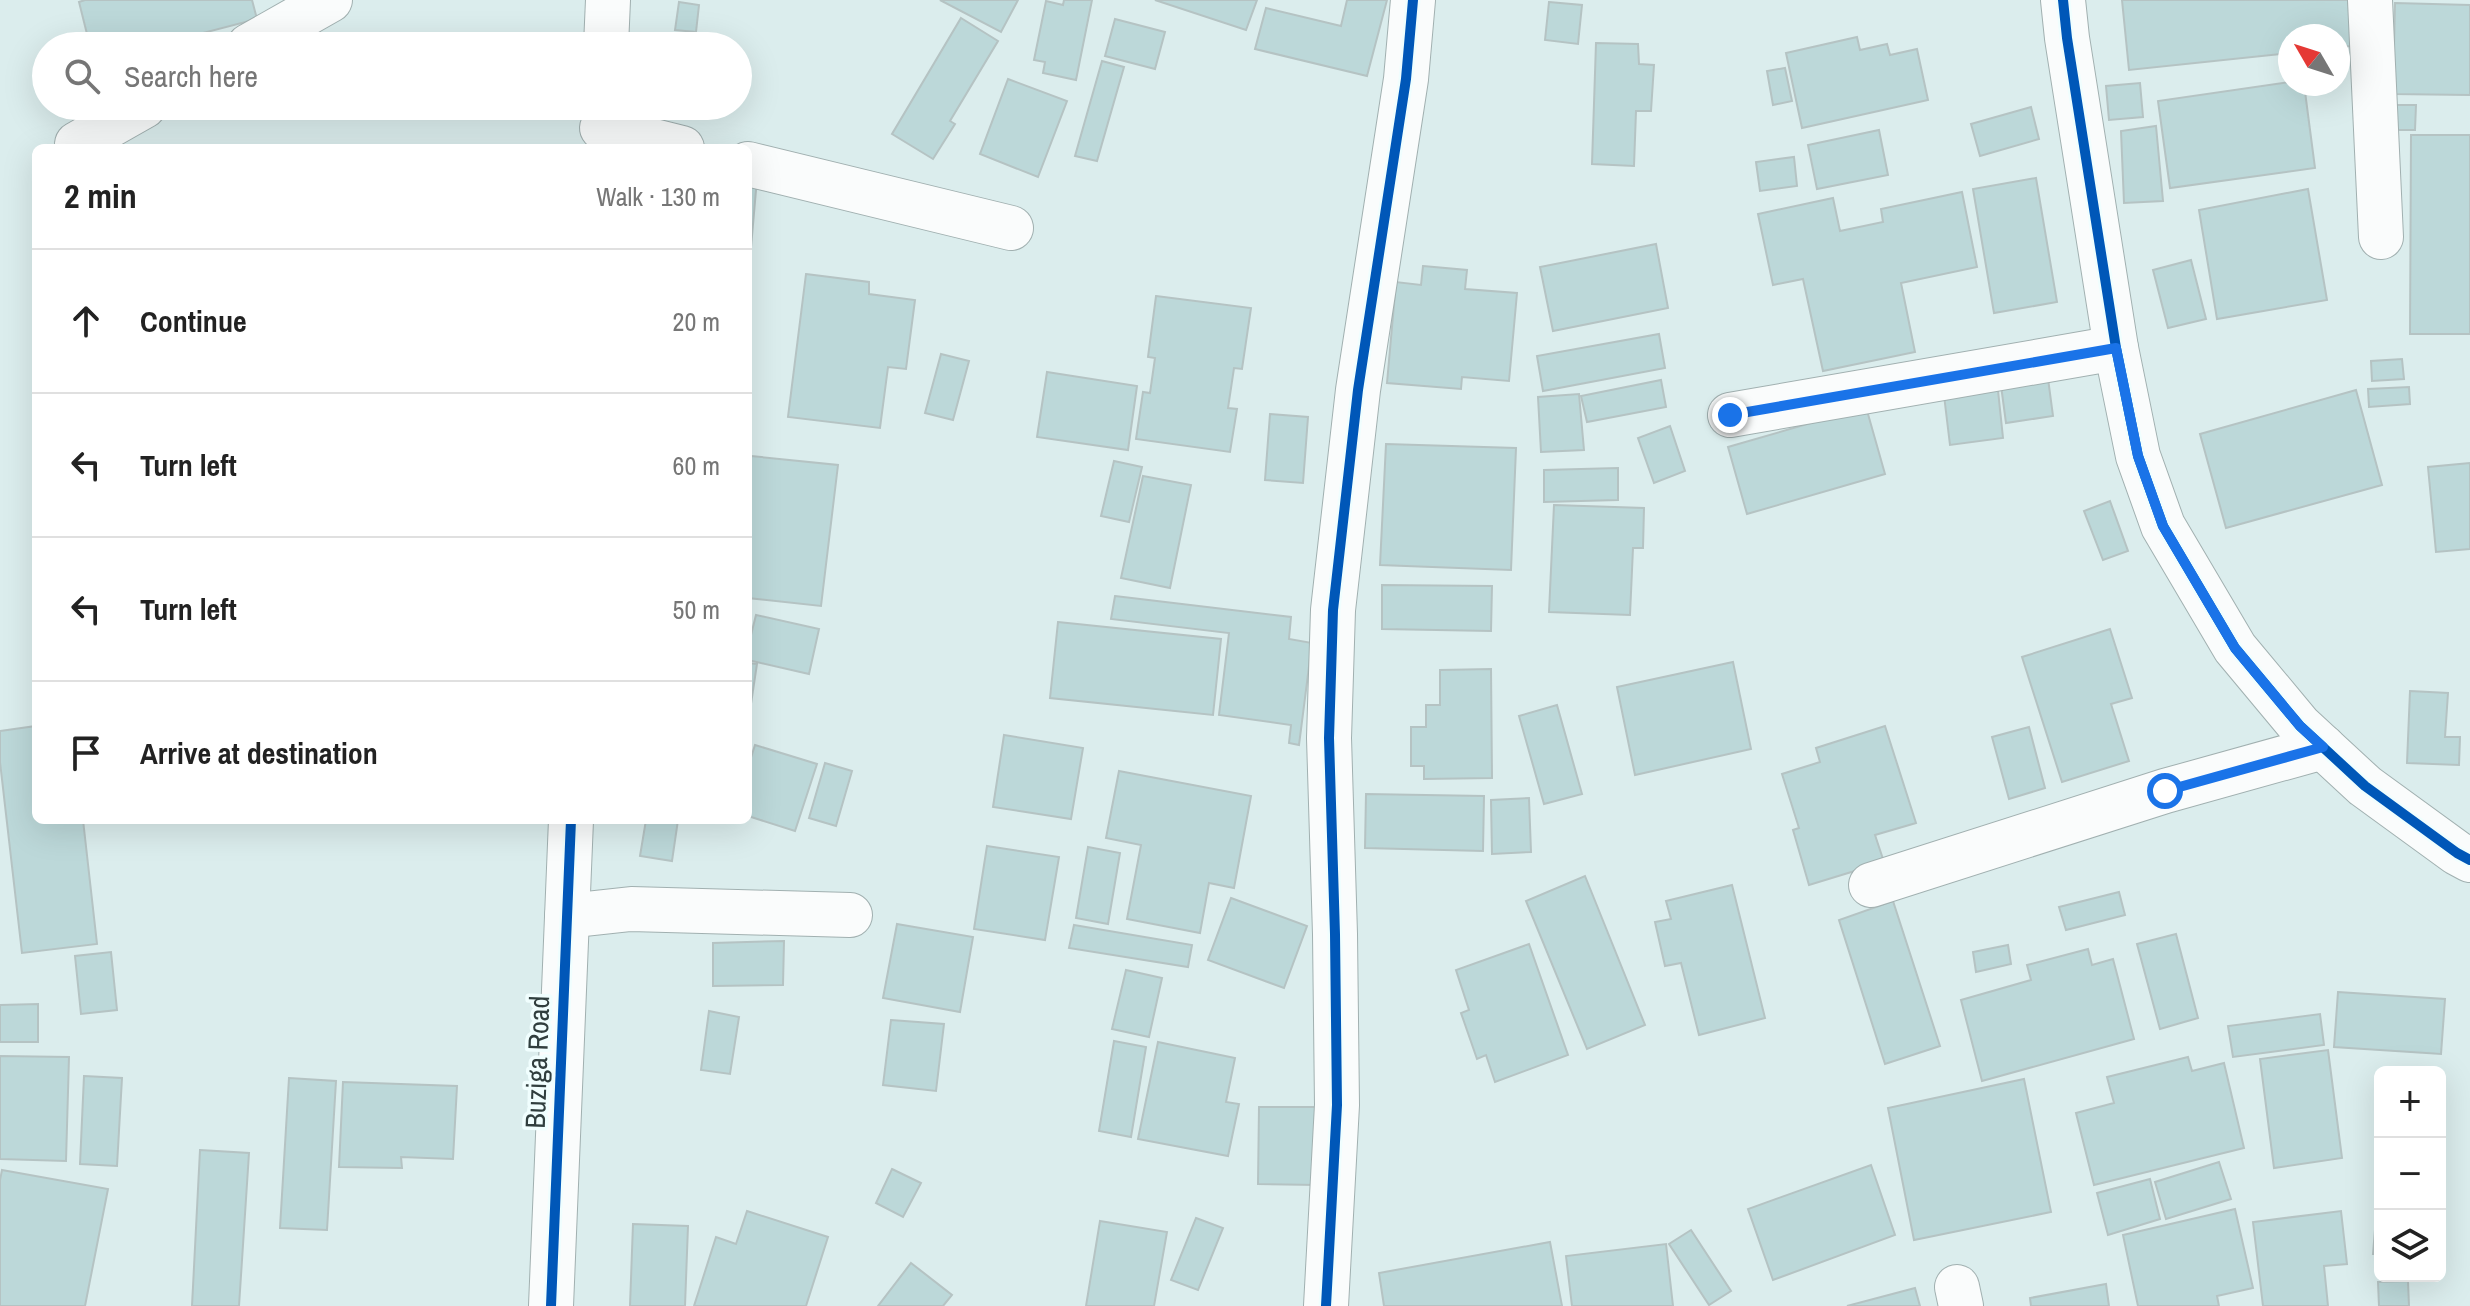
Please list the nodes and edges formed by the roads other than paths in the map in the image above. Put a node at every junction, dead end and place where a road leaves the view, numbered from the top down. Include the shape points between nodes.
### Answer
1 (330, 0) edge
2 (608, 0) edge
3 (1413, 0) edge
4 (2063, 0) edge
5 (2370, 0) edge
6 (274, 32) edge
7 (607, 32) edge
8 (119, 120) edge
9 (602, 127) edge
10 (77, 144) dead end
11 (667, 144) edge
12 (752, 165) edge
13 (1011, 228) dead end
14 (2381, 237) dead end
15 (2116, 348) junction
16 (1730, 415) dead end
17 (2323, 747) junction
18 (571, 824) edge
19 (2470, 860) edge
20 (1871, 885) dead end
21 (850, 915) dead end
22 (567, 916) junction
23 (551, 1306) edge
24 (1326, 1306) edge

1 - 6 street
2 - 7 street
3 - 24 street via 1333,610 1329,738 1337,1105
4 - 15 street
5 - 14 street
8 - 10 street
9 - 11 street
12 - 13 street
15 - 16 street
15 - 17 street via 2138,456 2163,526 2235,648
17 - 19 street via 2365,786
17 - 20 street via 2165,791
18 - 22 street, Buziga Road
21 - 22 street via 631,909
22 - 23 street, Buziga Road

